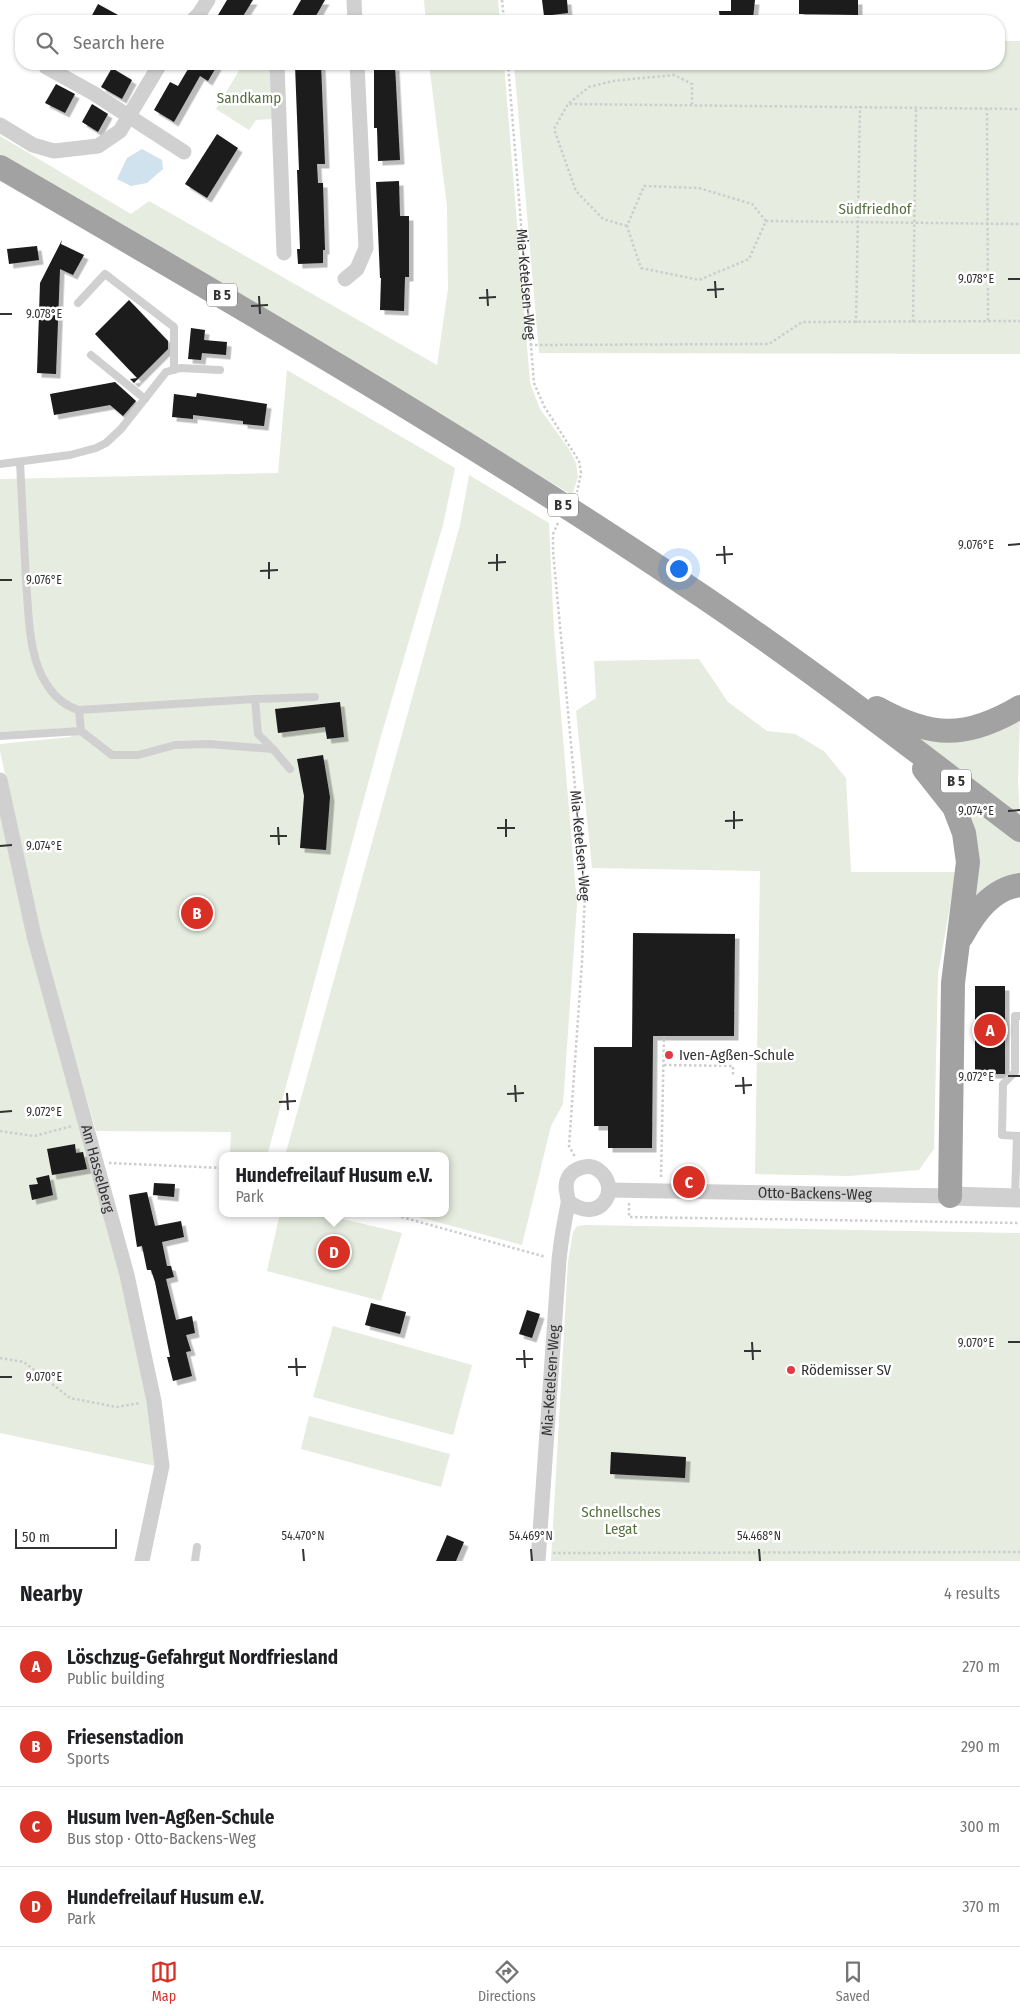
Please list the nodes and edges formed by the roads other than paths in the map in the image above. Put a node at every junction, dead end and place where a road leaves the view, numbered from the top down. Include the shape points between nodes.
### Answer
1 (208, 0) edge
2 (354, 0) edge
3 (198, 15) edge
4 (355, 15) edge
5 (51, 70) edge
6 (156, 70) edge
7 (276, 70) edge
8 (357, 70) edge
9 (128, 118) junction
10 (0, 125) edge
11 (184, 152) dead end
12 (0, 167) edge
13 (284, 253) dead end
14 (346, 279) dead end
15 (78, 303) dead end
16 (91, 355) dead end
17 (174, 370) junction
18 (220, 370) dead end
19 (145, 398) junction
20 (20, 462) junction
21 (0, 464) edge
22 (803, 666) junction
23 (315, 697) dead end
24 (255, 699) junction
25 (1020, 707) edge
26 (80, 710) junction
27 (81, 731) junction
28 (892, 732) junction
29 (0, 736) edge
30 (273, 749) junction
31 (290, 769) dead end
32 (0, 780) edge
33 (1020, 830) edge
34 (1020, 885) edge
35 (957, 946) junction
36 (1020, 1016) edge
37 (1019, 1136) edge
38 (609, 1190) junction
39 (950, 1196) junction
40 (1018, 1198) edge
41 (568, 1201) junction
42 (196, 1547) dead end
43 (538, 1557) edge
44 (142, 1561) edge
45 (196, 1561) edge

1 - 3 street
2 - 4 street
5 - 9 street via 93,93
6 - 9 street
7 - 13 street
8 - 14 street via 366,248 357,269
9 - 10 street via 120,132 98,146 74,150 54,151 34,145
9 - 11 street
12 - 22 highway, B 5 via 265,321 500,464 685,584
15 - 17 lane via 105,274 174,327
16 - 19 lane
17 - 18 lane
17 - 19 lane via 166,372
19 - 20 lane via 106,443 70,455
20 - 21 lane
20 - 26 lane via 33,650 48,688 68,707
22 - 25 highway via 897,719 923,729 945,732 973,728
22 - 28 highway, B 5
23 - 24 lane
24 - 26 lane
24 - 30 lane via 258,734
26 - 27 lane
27 - 29 lane
27 - 30 lane via 112,755 138,756 184,744
28 - 33 highway, B 5
28 - 35 highway via 937,783 954,808 964,833 968,862
30 - 31 lane
32 - 44 street, Am Hasselberg via 34,936 126,1275 154,1401 162,1466
34 - 35 highway via 992,896 971,920
35 - 39 highway via 953,983
36 - 37 lane via 1015,1016 1014,1072 1003,1084 1002,1135
37 - 40 lane
38 - 39 street, Otto-Backens-Weg
38 - 41 street via 605,1202 592,1211 579,1210
38 - 41 street, Mia-Ketelsen-Weg via 606,1176 595,1168 580,1167 568,1177 565,1190
39 - 40 street, Otto-Backens-Weg
41 - 43 street, Mia-Ketelsen-Weg via 559,1260
42 - 45 lane

